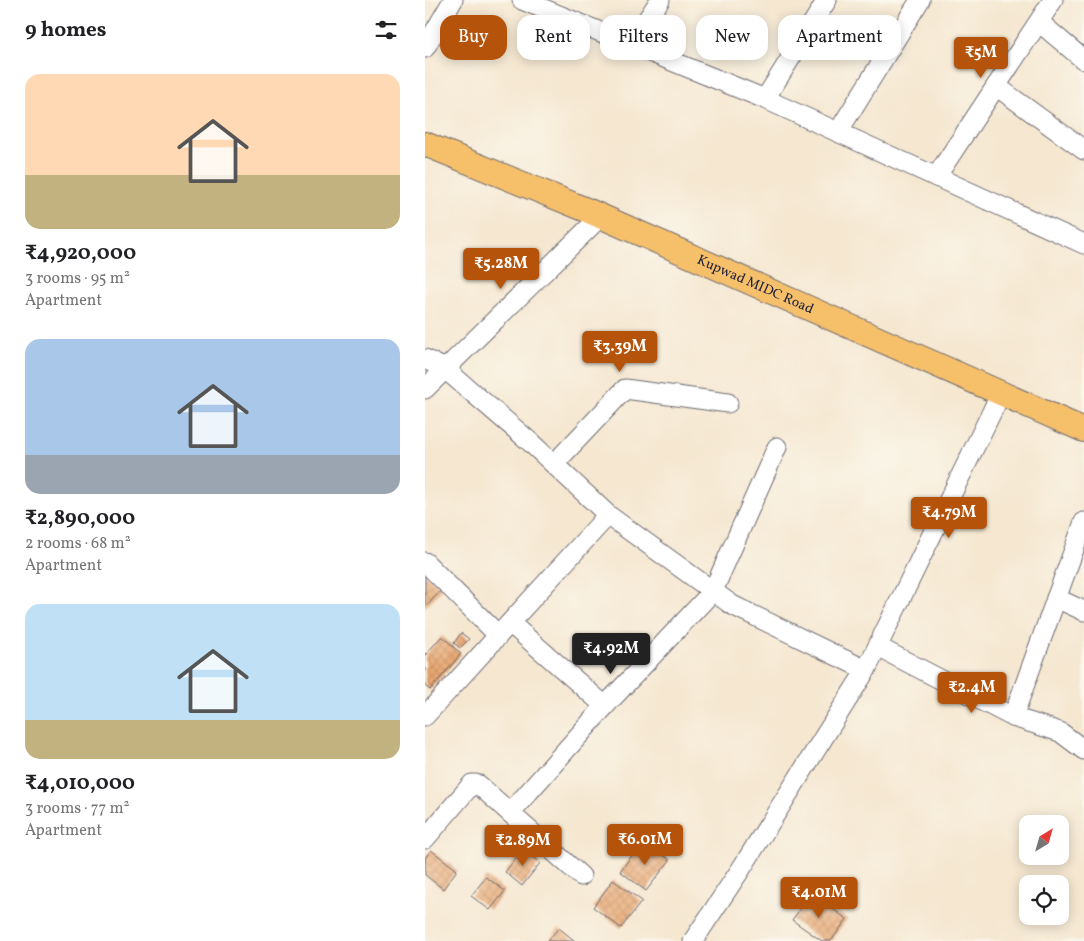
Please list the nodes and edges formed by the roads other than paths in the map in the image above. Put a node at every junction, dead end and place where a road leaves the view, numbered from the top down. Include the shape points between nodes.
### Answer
1 (453, 0) edge
2 (522, 0) edge
3 (660, 0) edge
4 (827, 0) edge
5 (920, 0) edge
6 (1053, 0) edge
7 (549, 5) edge
8 (650, 15) edge
9 (1039, 22) junction
10 (600, 29) edge
11 (425, 48) edge
12 (670, 60) edge
13 (1084, 60) edge
14 (996, 86) junction
15 (765, 99) junction
16 (838, 132) junction
17 (425, 144) edge
18 (1084, 150) edge
19 (936, 177) junction
20 (601, 216) junction
21 (1084, 244) edge
22 (425, 358) edge
23 (445, 369) junction
24 (425, 389) edge
25 (1001, 393) junction
26 (729, 403) dead end
27 (1084, 430) edge
28 (777, 447) dead end
29 (554, 464) junction
30 (608, 514) junction
31 (1084, 522) edge
32 (425, 562) edge
33 (713, 591) junction
34 (1056, 598) junction
35 (1084, 611) edge
36 (504, 629) junction
37 (877, 647) junction
38 (866, 670) junction
39 (605, 706) junction
40 (425, 716) edge
41 (1013, 717) junction
42 (1084, 750) edge
43 (510, 813) junction
44 (425, 839) edge
45 (581, 876) dead end
46 (693, 941) edge

1 - 11 street
2 - 7 street
3 - 8 street
4 - 15 street
5 - 16 street
6 - 9 street
7 - 10 street
9 - 13 street
9 - 14 street
12 - 15 street
14 - 18 street
14 - 19 street
15 - 16 street
16 - 19 street
17 - 20 main road, Kupwad MIDC Road
19 - 21 street
20 - 23 street
20 - 25 main road, Kupwad MIDC Road
22 - 23 street
23 - 24 street
23 - 29 street
25 - 27 main road, Kupwad MIDC Road
25 - 37 street
26 - 29 street via 625,389
28 - 33 street
29 - 30 street
30 - 33 street
30 - 36 street
31 - 34 street
32 - 36 street
33 - 38 street via 732,605
33 - 39 street
34 - 35 street
34 - 41 street
36 - 39 street
36 - 40 street
37 - 38 street
37 - 41 street
38 - 46 street
39 - 43 street
41 - 42 street via 1060,732
43 - 44 street via 479,785 472,784
43 - 45 street

